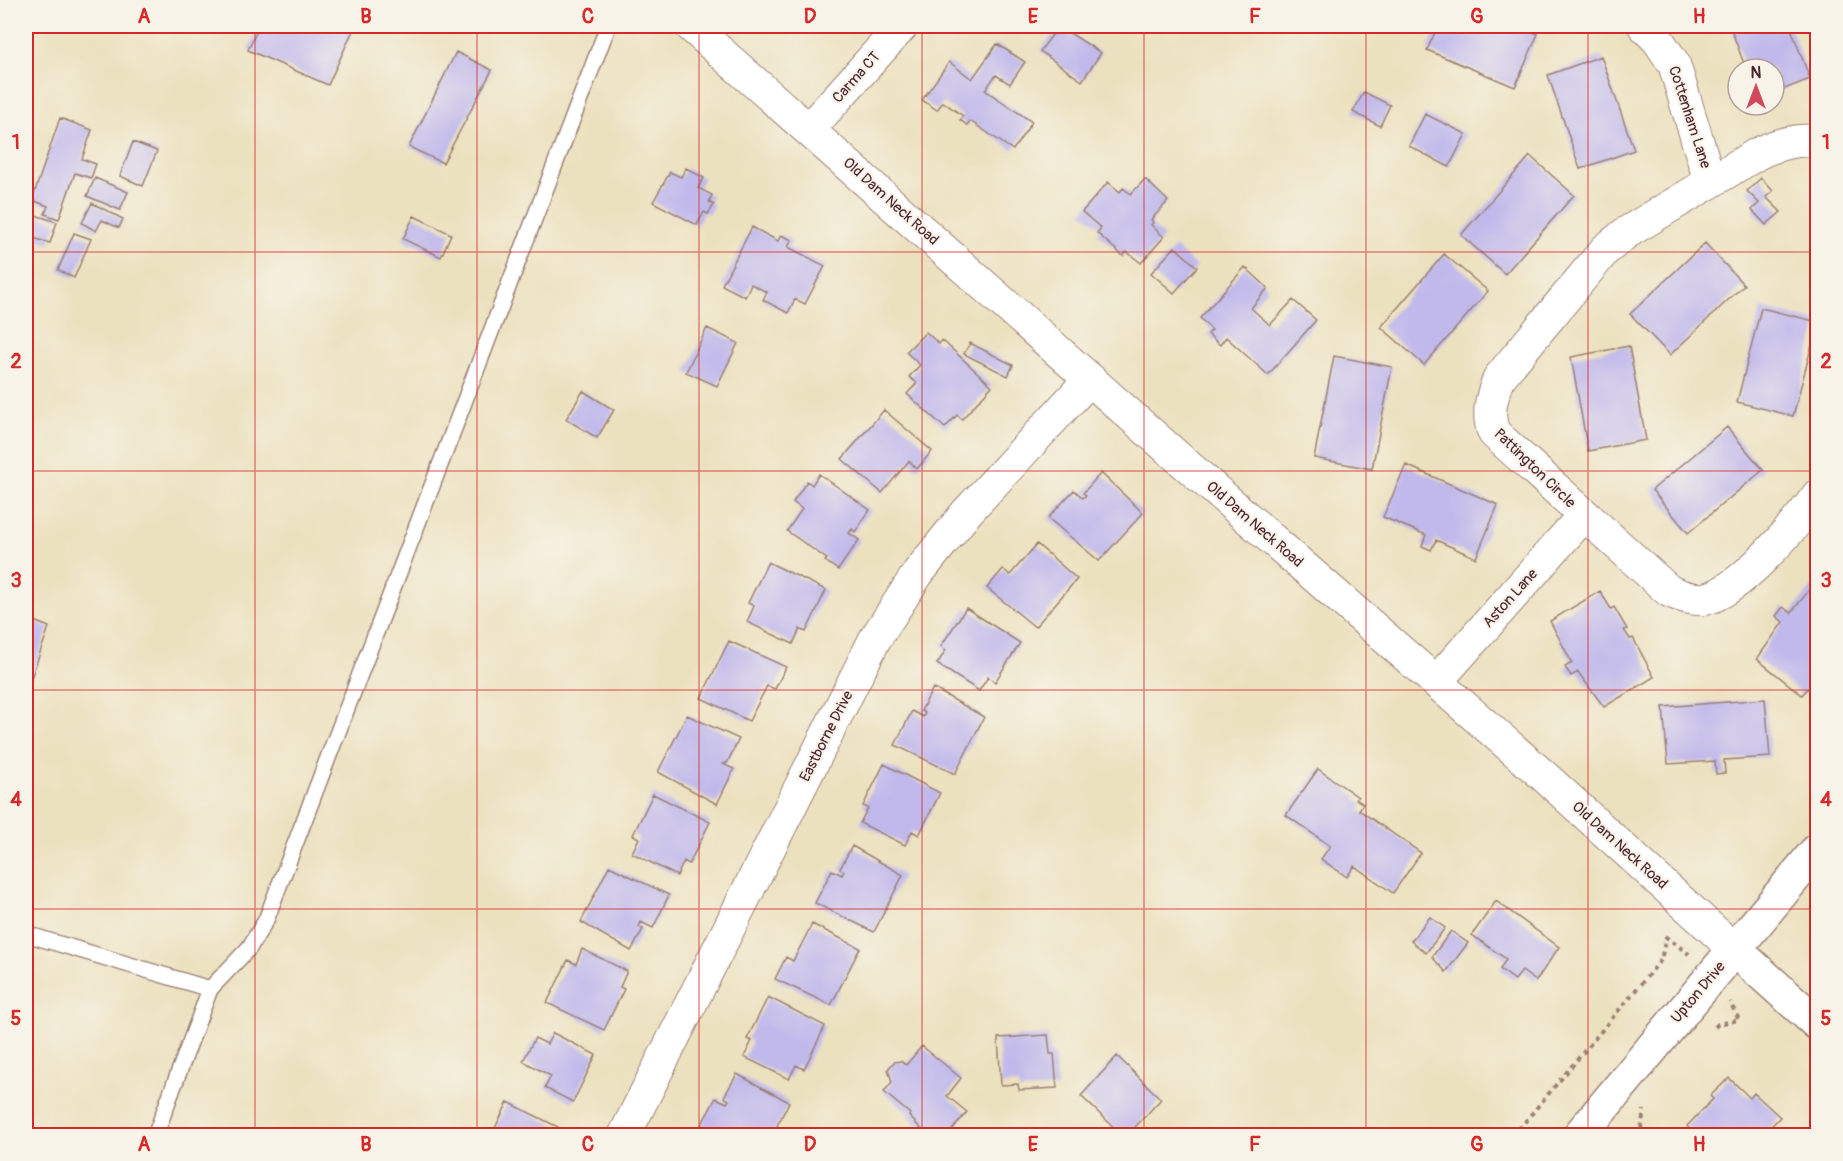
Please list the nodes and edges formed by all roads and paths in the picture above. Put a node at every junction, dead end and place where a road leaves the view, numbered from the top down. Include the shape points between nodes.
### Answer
1 (608, 26) edge
2 (691, 26) edge
3 (902, 26) edge
4 (1644, 26) edge
5 (810, 128) junction
6 (1818, 141) edge
7 (1710, 182) junction
8 (1090, 379) junction
9 (1818, 495) edge
10 (1584, 515) junction
11 (1436, 682) junction
12 (1818, 849) edge
13 (26, 934) edge
14 (1724, 961) junction
15 (210, 989) junction
16 (1818, 1024) edge
17 (155, 1136) edge
18 (624, 1136) edge
19 (1513, 1136) edge
20 (1579, 1136) edge

1 - 15 lane via 266,920 249,948
2 - 5 street, Old Dam Neck Road
3 - 5 street, Carma CT
4 - 7 street, Cottenham Lane via 1674,64
5 - 8 street, Old Dam Neck Road
6 - 7 street, Pattington Circle via 1796,140 1776,145
7 - 10 street, Pattington Circle via 1605,250 1499,378 1491,399 1494,433
8 - 11 street, Old Dam Neck Road
8 - 18 street, Eastborne Drive via 967,512 918,573 875,639
9 - 10 street, Pattington Circle via 1801,518 1734,586 1704,599 1669,591
10 - 11 street, Aston Lane
11 - 14 street, Old Dam Neck Road
12 - 14 main road, Upton Drive
13 - 15 lane
14 - 16 main road, Old Dam Neck Road
14 - 19 path via 1666,937 1661,960
14 - 20 main road, Upton Drive
15 - 17 lane

